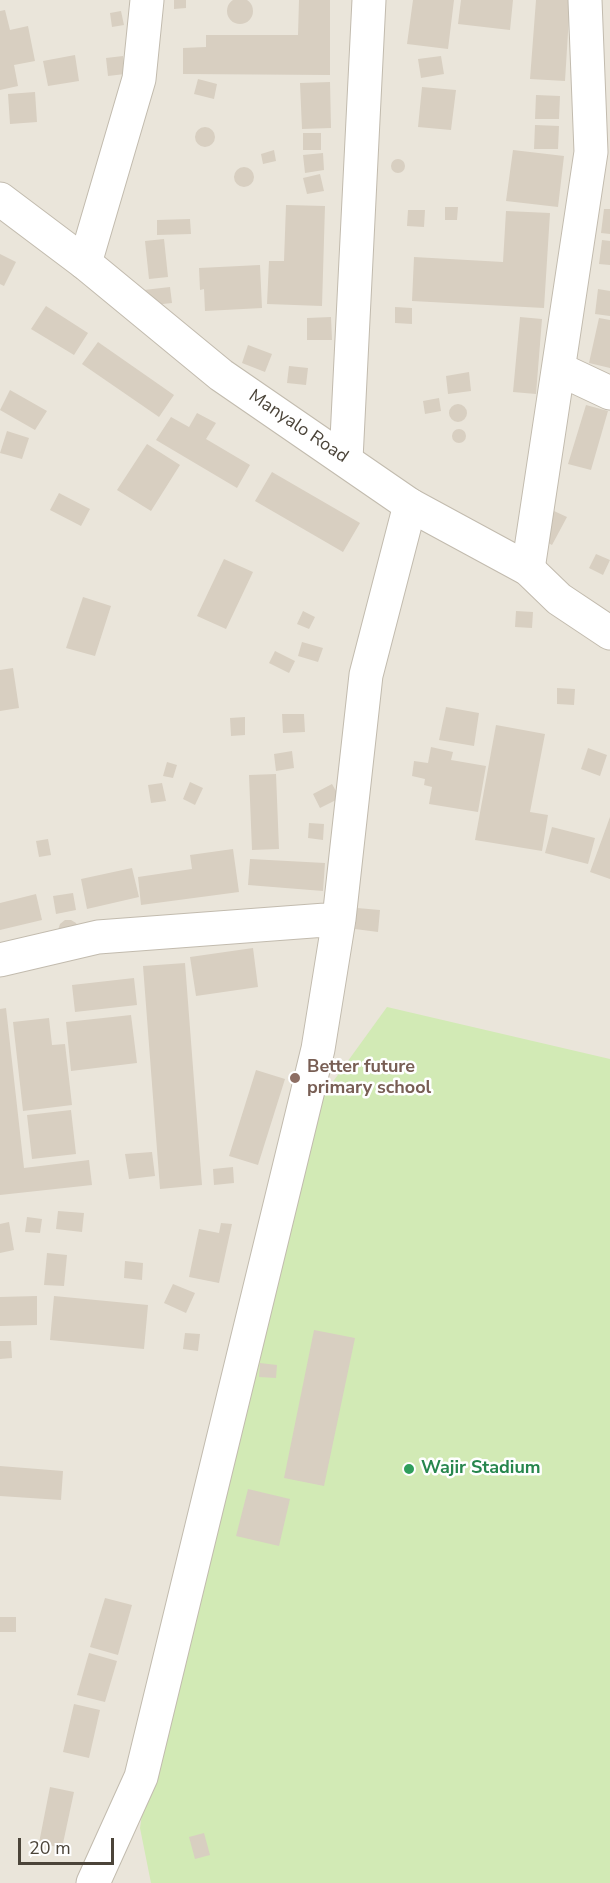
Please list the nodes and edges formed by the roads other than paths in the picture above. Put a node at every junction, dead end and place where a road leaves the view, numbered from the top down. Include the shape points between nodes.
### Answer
1 (147, 0) edge
2 (369, 0) edge
3 (585, 0) edge
4 (0, 199) edge
5 (85, 263) junction
6 (559, 369) junction
7 (610, 393) edge
8 (346, 459) junction
9 (410, 505) junction
10 (528, 569) junction
11 (610, 633) edge
12 (339, 919) junction
13 (0, 960) edge
14 (93, 1883) edge

1 - 5 street via 139,79
2 - 8 street
3 - 6 street via 591,152
4 - 5 street, Manyalo Road
5 - 8 street, Manyalo Road via 221,375
6 - 7 street
6 - 10 street
8 - 9 street, Manyalo Road
9 - 10 street, Manyalo Road
9 - 12 street via 366,675
10 - 11 street, Manyalo Road via 559,599
12 - 13 street via 98,937
12 - 14 street via 318,1049 141,1777

